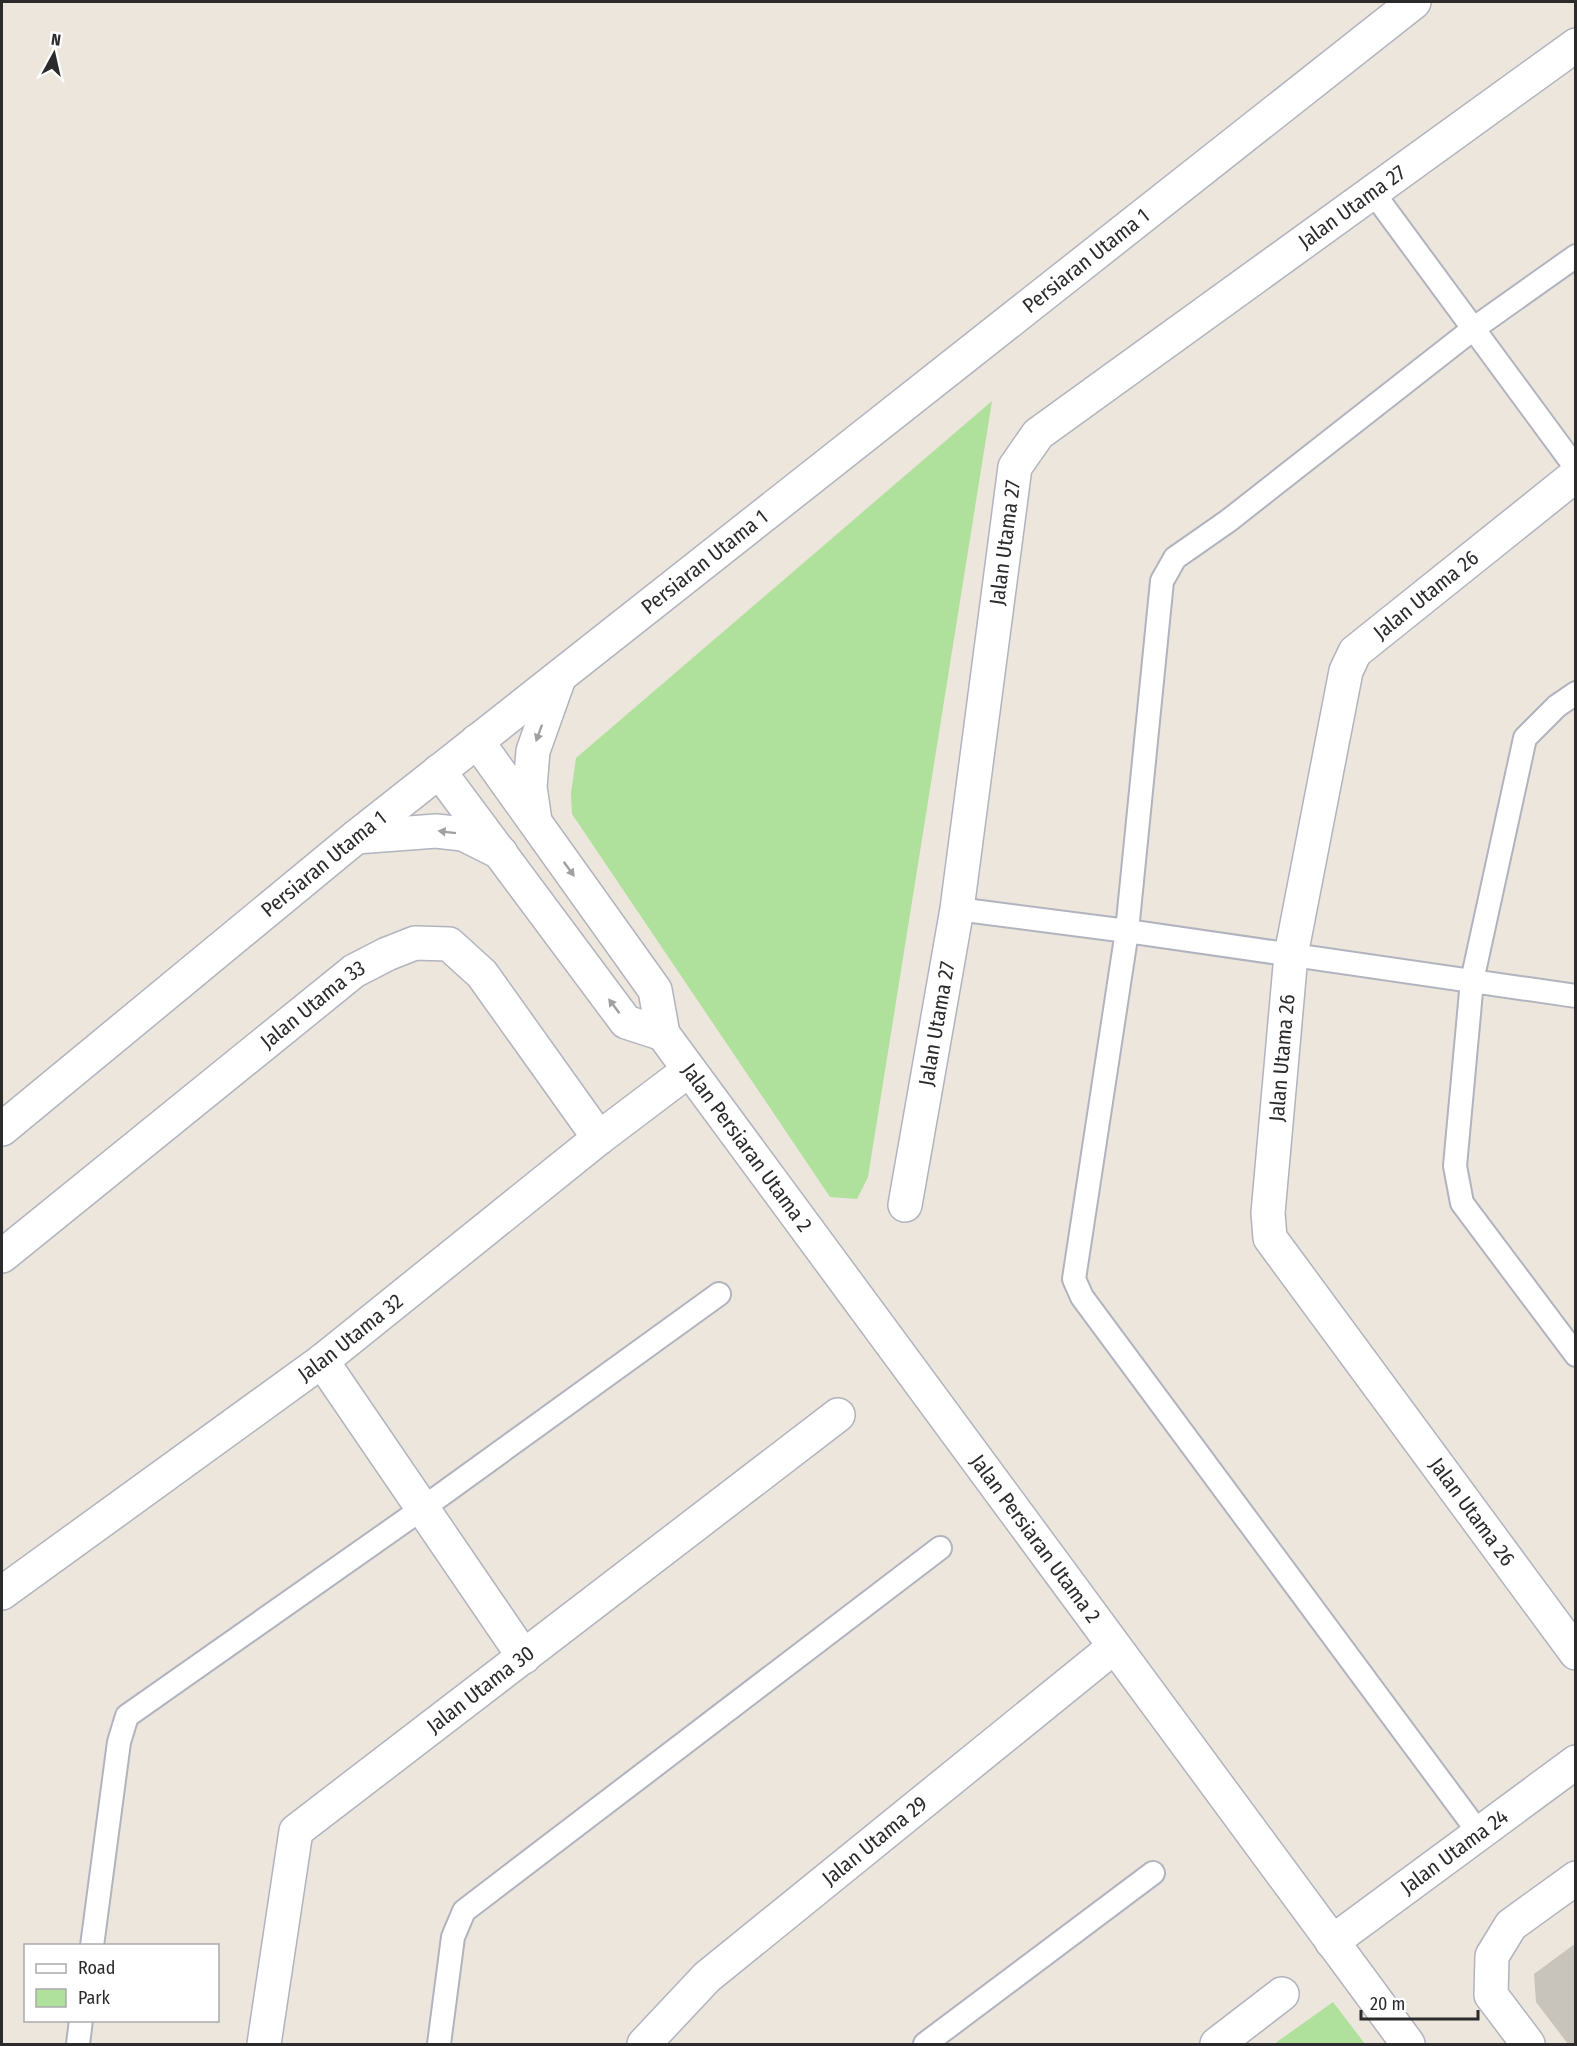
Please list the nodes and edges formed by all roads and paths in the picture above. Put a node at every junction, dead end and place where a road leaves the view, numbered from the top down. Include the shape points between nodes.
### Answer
1 (1414, 2) edge
2 (1575, 45) edge
3 (1372, 191) junction
4 (1575, 256) edge
5 (1473, 329) junction
6 (1575, 468) edge
7 (1575, 475) edge
8 (559, 678) junction
9 (1575, 693) edge
10 (477, 741) junction
11 (440, 771) junction
12 (534, 821) junction
13 (356, 837) junction
14 (501, 853) junction
15 (957, 909) junction
16 (1127, 931) junction
17 (1291, 955) junction
18 (1472, 981) junction
19 (1575, 996) edge
20 (663, 1035) junction
21 (689, 1070) junction
22 (2, 1129) edge
23 (599, 1138) junction
24 (905, 1205) dead end
25 (2, 1256) edge
26 (719, 1294) dead end
27 (1575, 1355) edge
28 (322, 1360) junction
29 (838, 1415) dead end
30 (423, 1508) junction
31 (940, 1548) dead end
32 (2, 1593) edge
33 (1114, 1647) junction
34 (1575, 1653) edge
35 (524, 1657) junction
36 (1575, 1762) edge
37 (1479, 1833) junction
38 (1153, 1873) dead end
39 (1575, 1878) edge
40 (1332, 1942) junction
41 (92, 1944) edge
42 (1282, 1994) dead end
43 (81, 2022) edge
44 (78, 2044) edge
45 (264, 2044) edge
46 (439, 2044) edge
47 (644, 2044) edge
48 (925, 2044) edge
49 (1217, 2044) edge
50 (1408, 2044) edge
51 (1528, 2044) edge

1 - 8 street, Persiaran Utama 1
2 - 3 street, Jalan Utama 27
3 - 5 lane
3 - 15 street, Jalan Utama 27 via 1038,434 1015,467
4 - 5 lane
5 - 6 lane
5 - 16 lane via 1175,558 1162,582
7 - 17 street, Jalan Utama 26 via 1355,652 1346,671
8 - 10 street, Persiaran Utama 1
8 -> 12 street via 532,751 530,787
9 - 18 lane via 1525,738
10 - 11 street, Persiaran Utama 1
10 - 12 street, Jalan Persiaran Utama 2
11 - 13 street, Persiaran Utama 1
11 - 14 street
12 -> 20 street, Jalan Persiaran Utama 2 via 655,990
14 -> 13 street via 464,834 436,831
13 - 22 street, Persiaran Utama 1
20 -> 14 street via 626,1022
15 - 16 lane
15 - 24 street, Jalan Utama 27
16 - 17 lane
16 - 37 lane via 1074,1279 1082,1297
17 - 18 lane
17 - 34 street, Jalan Utama 26 via 1268,1213 1270,1238
18 - 19 lane
18 - 27 lane via 1455,1166 1462,1203
20 - 21 street, Jalan Persiaran Utama 2
21 - 23 street, Jalan Utama 32
21 - 33 street, Jalan Persiaran Utama 2
23 - 25 street, Jalan Utama 33 via 482,974 449,944 415,943 354,971
23 - 28 street, Jalan Utama 32
26 - 30 lane
28 - 30 street
28 - 32 street, Jalan Utama 32
29 - 35 street, Jalan Utama 30
30 - 35 street
30 - 41 lane via 128,1716 119,1743
31 - 46 lane via 464,1911 453,1937
33 - 40 street, Jalan Persiaran Utama 2
33 - 47 street, Jalan Utama 29 via 708,1977
35 - 45 street, Jalan Utama 30 via 296,1832
36 - 37 street, Jalan Utama 24
37 - 40 street, Jalan Utama 24
38 - 48 lane
39 - 51 street via 1511,1925 1492,1956 1491,1995
40 - 50 street, Jalan Persiaran Utama 2
42 - 49 street
43 - 44 lane

